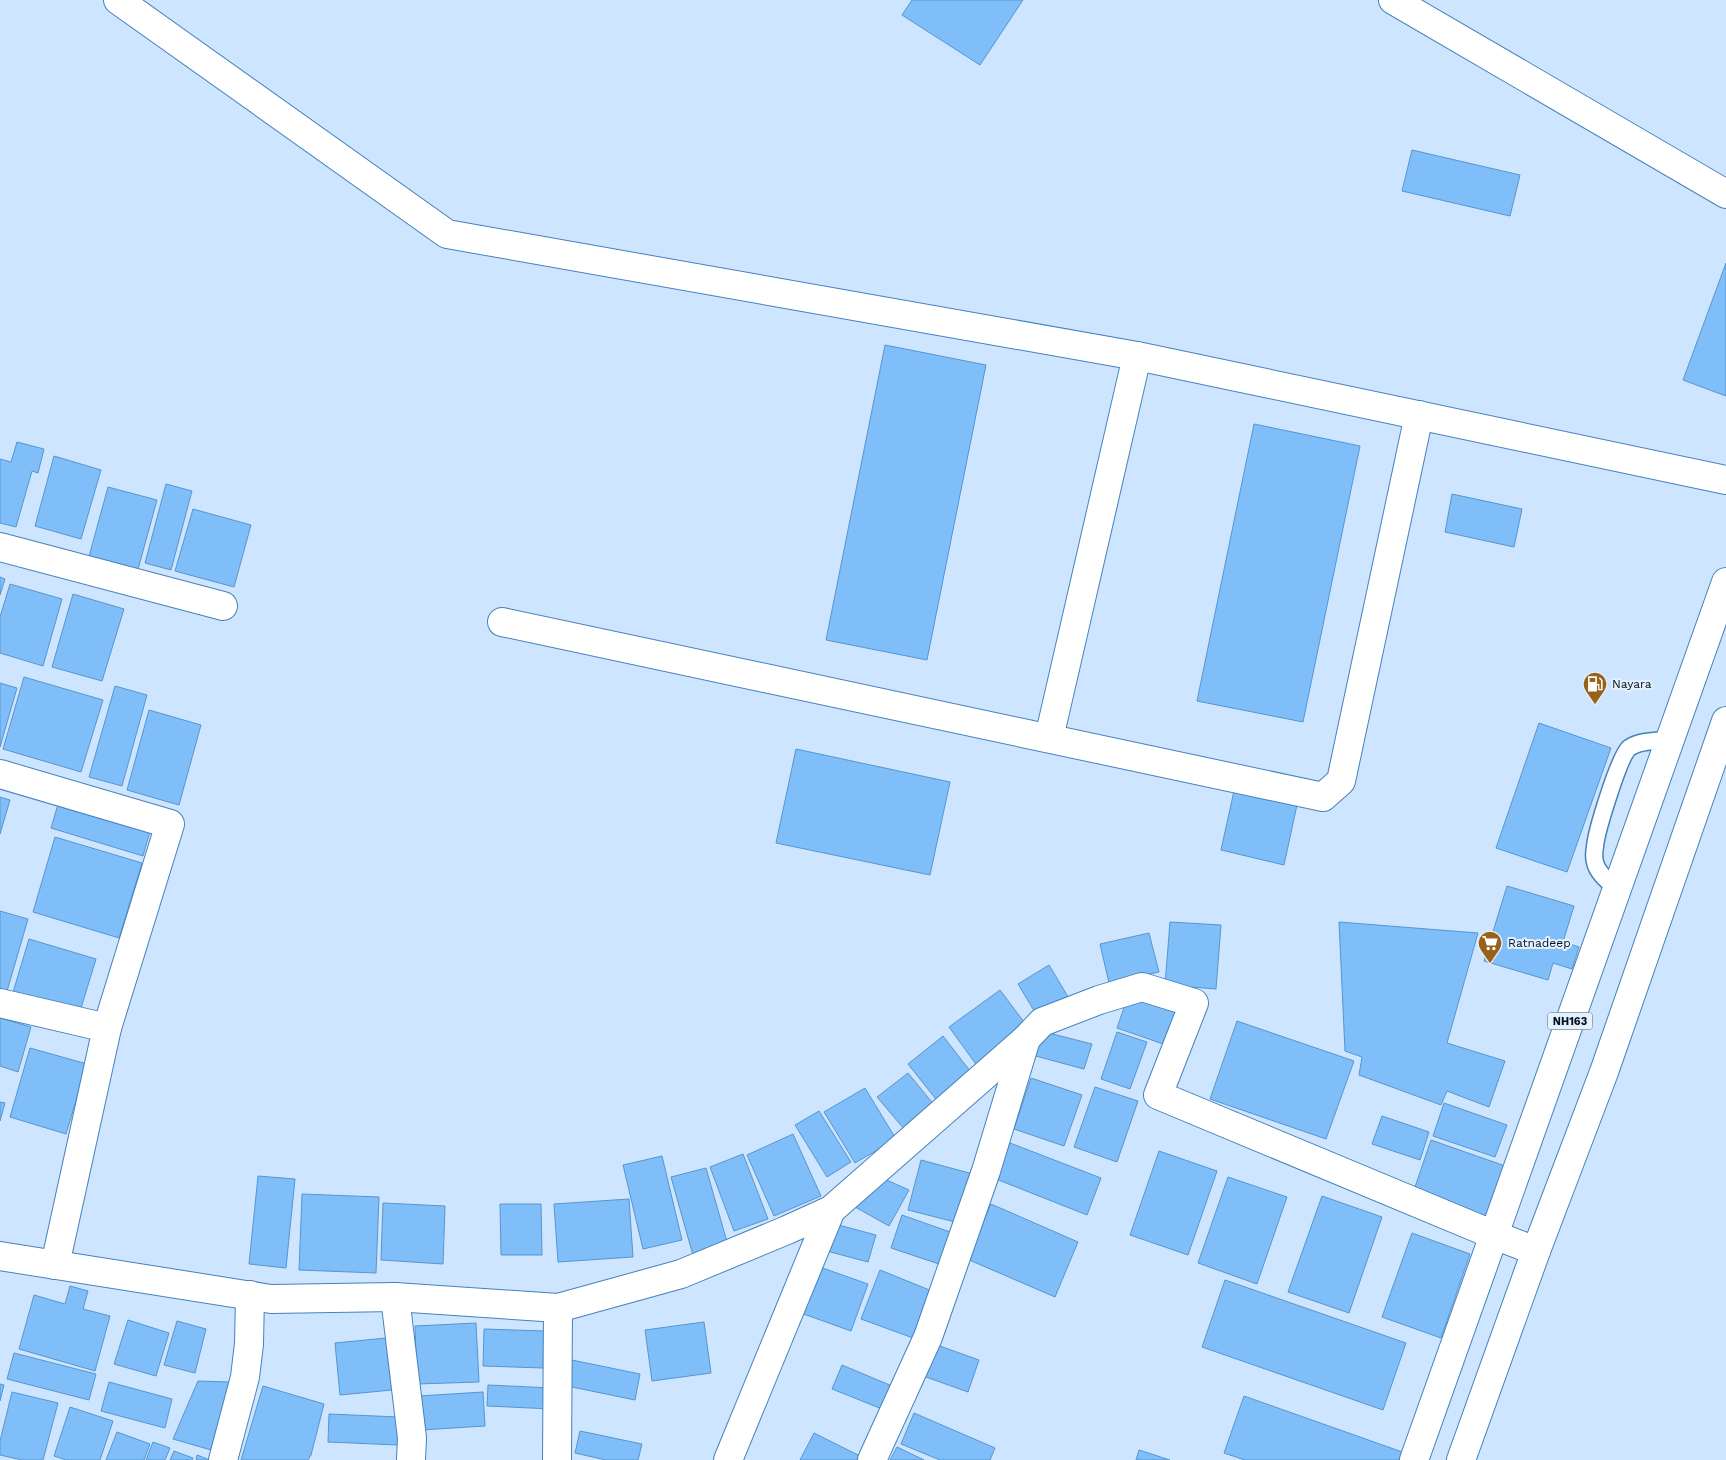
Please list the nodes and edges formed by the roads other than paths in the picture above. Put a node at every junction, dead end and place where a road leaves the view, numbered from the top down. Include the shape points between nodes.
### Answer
1 (118, 0) edge
2 (1393, 0) edge
3 (1726, 194) edge
4 (1137, 356) junction
5 (1418, 416) junction
6 (1726, 480) edge
7 (0, 547) edge
8 (1726, 582) edge
9 (223, 606) dead end
10 (502, 622) dead end
11 (1726, 721) edge
12 (1049, 738) junction
13 (1670, 740) junction
14 (0, 774) edge
15 (1617, 889) junction
16 (0, 1003) edge
17 (107, 1028) junction
18 (1026, 1039) junction
19 (831, 1210) junction
20 (1494, 1235) junction
21 (1536, 1251) junction
22 (0, 1256) edge
23 (55, 1265) junction
24 (250, 1296) junction
25 (395, 1297) junction
26 (558, 1308) junction
27 (222, 1460) edge
28 (411, 1460) edge
29 (557, 1460) edge
30 (728, 1460) edge
31 (872, 1460) edge
32 (1414, 1460) edge
33 (1461, 1460) edge

1 - 4 main road via 447,234
2 - 3 main road
4 - 5 main road
4 - 12 main road
5 - 6 main road
5 - 12 main road via 1342,781 1323,797
7 - 9 main road
8 - 13 main road, NH163
10 - 12 main road
11 - 21 main road via 1604,1072
13 - 15 main road, NH163
13 - 15 lane via 1642,743 1628,749 1620,764 1595,846 1595,864
14 - 17 main road via 170,824
15 - 20 main road, NH163
16 - 17 main road
17 - 23 main road
18 - 19 main road
18 - 20 main road via 1042,1022 1142,987 1194,1003 1158,1095
18 - 31 main road via 986,1171 928,1337
19 - 26 main road via 681,1274
19 - 30 main road
20 - 21 main road
20 - 32 main road, NH163
21 - 33 main road
22 - 23 main road
23 - 24 main road
24 - 25 main road
24 - 27 main road via 245,1377
25 - 26 main road
25 - 28 main road via 412,1438
26 - 29 main road

